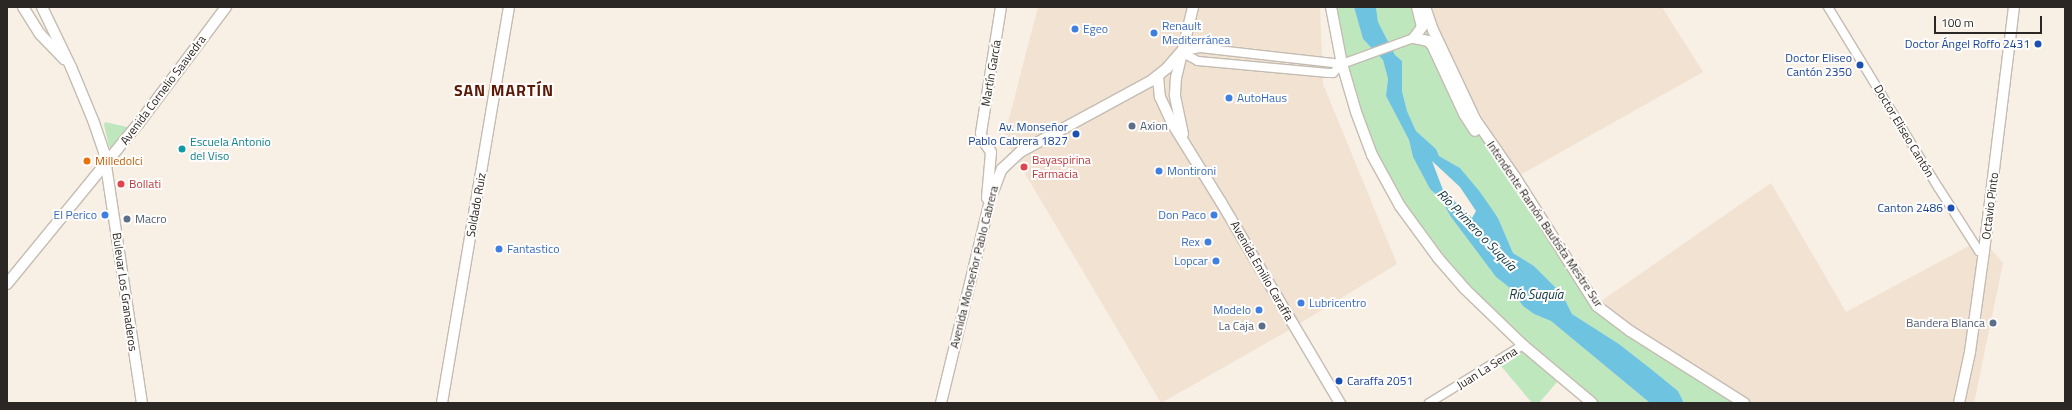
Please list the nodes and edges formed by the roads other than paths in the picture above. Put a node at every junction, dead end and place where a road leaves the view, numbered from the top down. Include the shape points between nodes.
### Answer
1 (23, 7) edge
2 (42, 7) edge
3 (226, 7) edge
4 (510, 7) edge
5 (1001, 7) edge
6 (1193, 7) edge
7 (1330, 7) edge
8 (1417, 7) edge
9 (1425, 7) edge
10 (1828, 7) edge
11 (2014, 7) edge
12 (1416, 37) junction
13 (1181, 52) junction
14 (1346, 63) junction
15 (71, 67) junction
16 (1158, 76) junction
17 (1139, 89) junction
18 (1160, 97) junction
19 (1184, 140) junction
20 (106, 164) junction
21 (1525, 193) junction
22 (987, 215) junction
23 (1982, 251) junction
24 (7, 284) edge
25 (1523, 345) junction
26 (142, 403) edge
27 (442, 403) edge
28 (941, 403) edge
29 (1340, 403) edge
30 (1429, 403) edge
31 (1592, 403) edge
32 (1744, 403) edge
33 (1959, 403) edge

1 - 15 main road, Bulevar Los Granaderos via 40,34
2 - 15 main road, Bulevar Los Granaderos
3 - 20 main road, Avenida Cornelio Saavedra
4 - 27 main road, Soldado Ruiz
5 - 22 main road, Martín García via 980,132 991,152 987,182
6 - 13 main road, Avenida Emilio Caraffa
7 - 14 main road
8 - 12 main road via 1422,27
9 - 21 main road, Intendente Ramón Bautista Mestre Sur via 1469,107
10 - 23 street, Doctor Eliseo Cantón
11 - 23 main road, Octavio Pinto
12 - 14 street
12 - 21 main road via 1432,45 1467,119 1513,186
13 - 14 street via 1200,48
13 - 14 street via 1198,61 1328,74
13 - 16 main road, Avenida Monseñor Pablo Cabrera
13 - 19 main road, Avenida Emilio Caraffa via 1175,95
14 - 25 main road via 1356,112 1372,155 1400,206 1438,258 1465,289
15 - 20 main road, Bulevar Los Granaderos via 96,128
16 - 17 main road, Avenida Monseñor Pablo Cabrera
16 - 18 main road, Avenida Emilio Caraffa
17 - 18 main road via 1152,90
17 - 22 main road, Avenida Monseñor Pablo Cabrera via 1026,148 1010,159 998,174
18 - 19 main road, Avenida Emilio Caraffa via 1172,123
19 - 29 main road, Avenida Emilio Caraffa
20 - 24 main road, Avenida Cornelio Saavedra
20 - 26 main road, Bulevar Los Granaderos
21 - 32 main road, Intendente Ramón Bautista Mestre Sur via 1597,306 1630,331
22 - 28 main road, Avenida Monseñor Pablo Cabrera
23 - 33 main road, Octavio Pinto via 1970,352
25 - 30 street, Juan La Serna
25 - 31 main road

